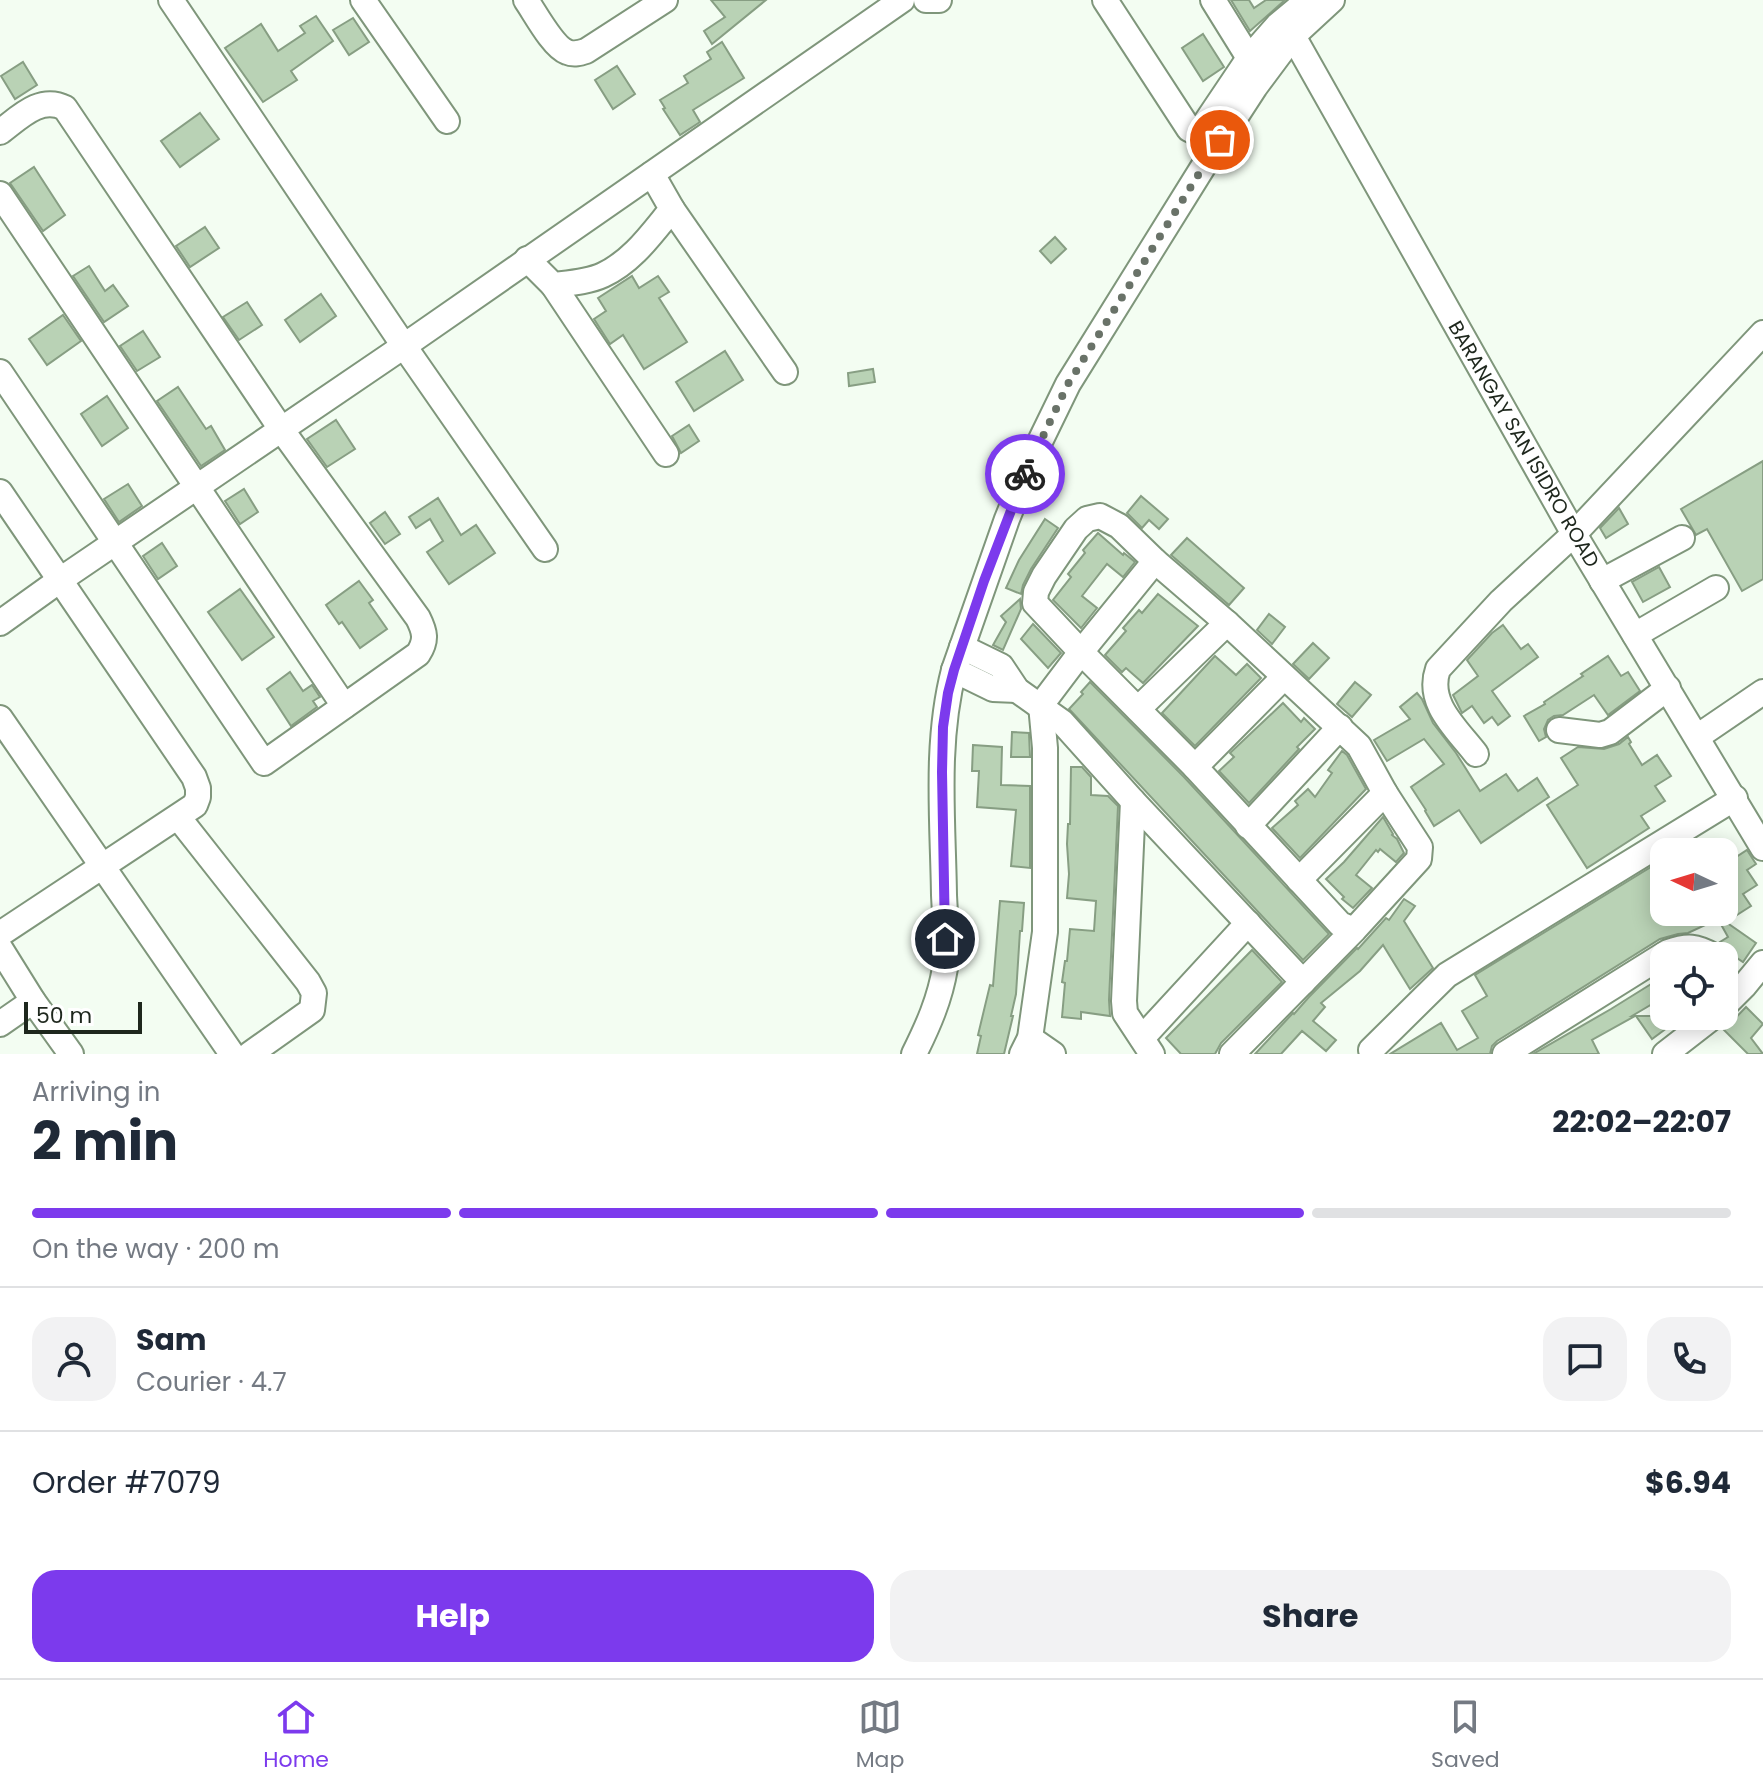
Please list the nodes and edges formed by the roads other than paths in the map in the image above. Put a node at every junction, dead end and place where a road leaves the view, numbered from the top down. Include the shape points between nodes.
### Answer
1 (171, 0) edge
2 (363, 0) edge
3 (526, 0) edge
4 (665, 0) edge
5 (902, 0) edge
6 (926, 0) edge
7 (939, 0) edge
8 (1105, 0) edge
9 (1213, 0) edge
10 (1308, 0) edge
11 (1332, 0) edge
12 (1293, 36) junction
13 (1249, 58) junction
14 (447, 121) dead end
15 (0, 132) edge
16 (652, 174) junction
17 (0, 194) edge
18 (672, 209) junction
19 (527, 259) junction
20 (553, 285) junction
21 (1763, 333) edge
22 (404, 346) junction
23 (0, 372) edge
24 (785, 372) dead end
25 (281, 429) junction
26 (666, 454) dead end
27 (198, 486) junction
28 (0, 492) edge
29 (1574, 534) junction
30 (1682, 538) dead end
31 (115, 542) junction
32 (545, 549) dead end
33 (1155, 561) junction
34 (60, 580) junction
35 (1602, 581) junction
36 (1716, 588) dead end
37 (0, 623) edge
38 (1227, 623) junction
39 (1635, 635) junction
40 (962, 647) junction
41 (1081, 652) junction
42 (954, 670) junction
43 (1284, 677) junction
44 (1668, 688) junction
45 (1017, 690) junction
46 (1763, 692) edge
47 (1041, 705) junction
48 (344, 706) junction
49 (1138, 709) junction
50 (0, 718) edge
51 (1340, 727) junction
52 (1559, 730) dead end
53 (1697, 737) junction
54 (1476, 754) dead end
55 (1195, 767) junction
56 (1385, 793) junction
57 (1735, 798) junction
58 (1133, 801) junction
59 (178, 817) junction
60 (1248, 826) junction
61 (1763, 848) edge
62 (102, 865) junction
63 (1299, 880) junction
64 (1248, 923) junction
65 (1354, 930) junction
66 (0, 934) edge
67 (0, 948) edge
68 (1650, 963) edge
69 (1763, 963) edge
70 (1738, 980) edge
71 (1303, 982) junction
72 (1744, 986) junction
73 (1738, 992) edge
74 (33, 1001) junction
75 (0, 1024) edge
76 (1696, 1030) edge
77 (1026, 1046) edge
78 (1147, 1046) edge
79 (1371, 1050) dead end
80 (71, 1054) edge
81 (232, 1054) edge
82 (250, 1054) edge
83 (914, 1054) edge
84 (1053, 1054) edge
85 (1232, 1054) edge
86 (1505, 1054) edge
87 (1665, 1054) edge

1 - 22 street
2 - 14 street
3 - 4 street via 557,45 576,54
5 - 16 street
6 - 7 street
8 - 13 street via 1195,132
9 - 13 street
10 - 13 street
11 - 12 street
12 - 29 street, BARANGAY SAN ISIDRO ROAD
12 - 40 street via 1211,154 1068,384 1025,475
15 - 25 street via 35,106 65,108
16 - 18 street
16 - 19 street
17 - 27 street
18 - 20 street via 627,259 603,275
18 - 24 street
19 - 20 street
19 - 22 street
20 - 26 street
21 - 29 street
22 - 25 street
22 - 32 street
23 - 31 street
25 - 27 street
25 - 48 street via 425,630 418,654
27 - 31 street
27 - 48 street
28 - 34 street
29 - 35 street, BARANGAY SAN ISIDRO ROAD
29 - 54 street via 1438,669 1437,703
30 - 35 street
31 - 34 street
31 - 48 street via 264,763
33 - 38 street
33 - 41 street
33 - 41 street via 1119,526 1100,516 1076,529 1040,584 1035,603
34 - 37 street
34 - 59 street via 194,777 195,805
35 - 39 street, BARANGAY SAN ISIDRO ROAD
36 - 39 street
38 - 43 street
38 - 49 street
39 - 44 street, BARANGAY SAN ISIDRO ROAD
40 - 42 street
40 - 45 street via 1001,666
41 - 47 street
41 - 49 street
42 - 45 street via 993,689
42 - 83 street via 943,727 945,966 933,1014
43 - 51 street
43 - 55 street
44 - 52 street via 1610,732
44 - 53 street, BARANGAY SAN ISIDRO ROAD
45 - 47 street
46 - 53 street
47 - 58 street
47 - 77 street via 1045,932
49 - 55 street
50 - 62 street
51 - 56 street via 1359,746
51 - 60 street
53 - 57 street, BARANGAY SAN ISIDRO ROAD
55 - 60 street
56 - 63 street
56 - 65 street via 1421,855
57 - 61 street, BARANGAY SAN ISIDRO ROAD
57 - 79 street via 1447,975
58 - 64 street
58 - 78 street via 1124,1001 1125,1013
59 - 62 street
59 - 82 street via 314,993 312,1010
60 - 63 street
62 - 66 street
62 - 81 street
63 - 65 street via 1340,924
64 - 71 street
64 - 78 street
65 - 71 street
67 - 74 street
68 - 86 street
69 - 72 street
70 - 72 street
71 - 85 street
72 - 73 street
74 - 75 street
74 - 80 street
76 - 87 street
77 - 84 street

